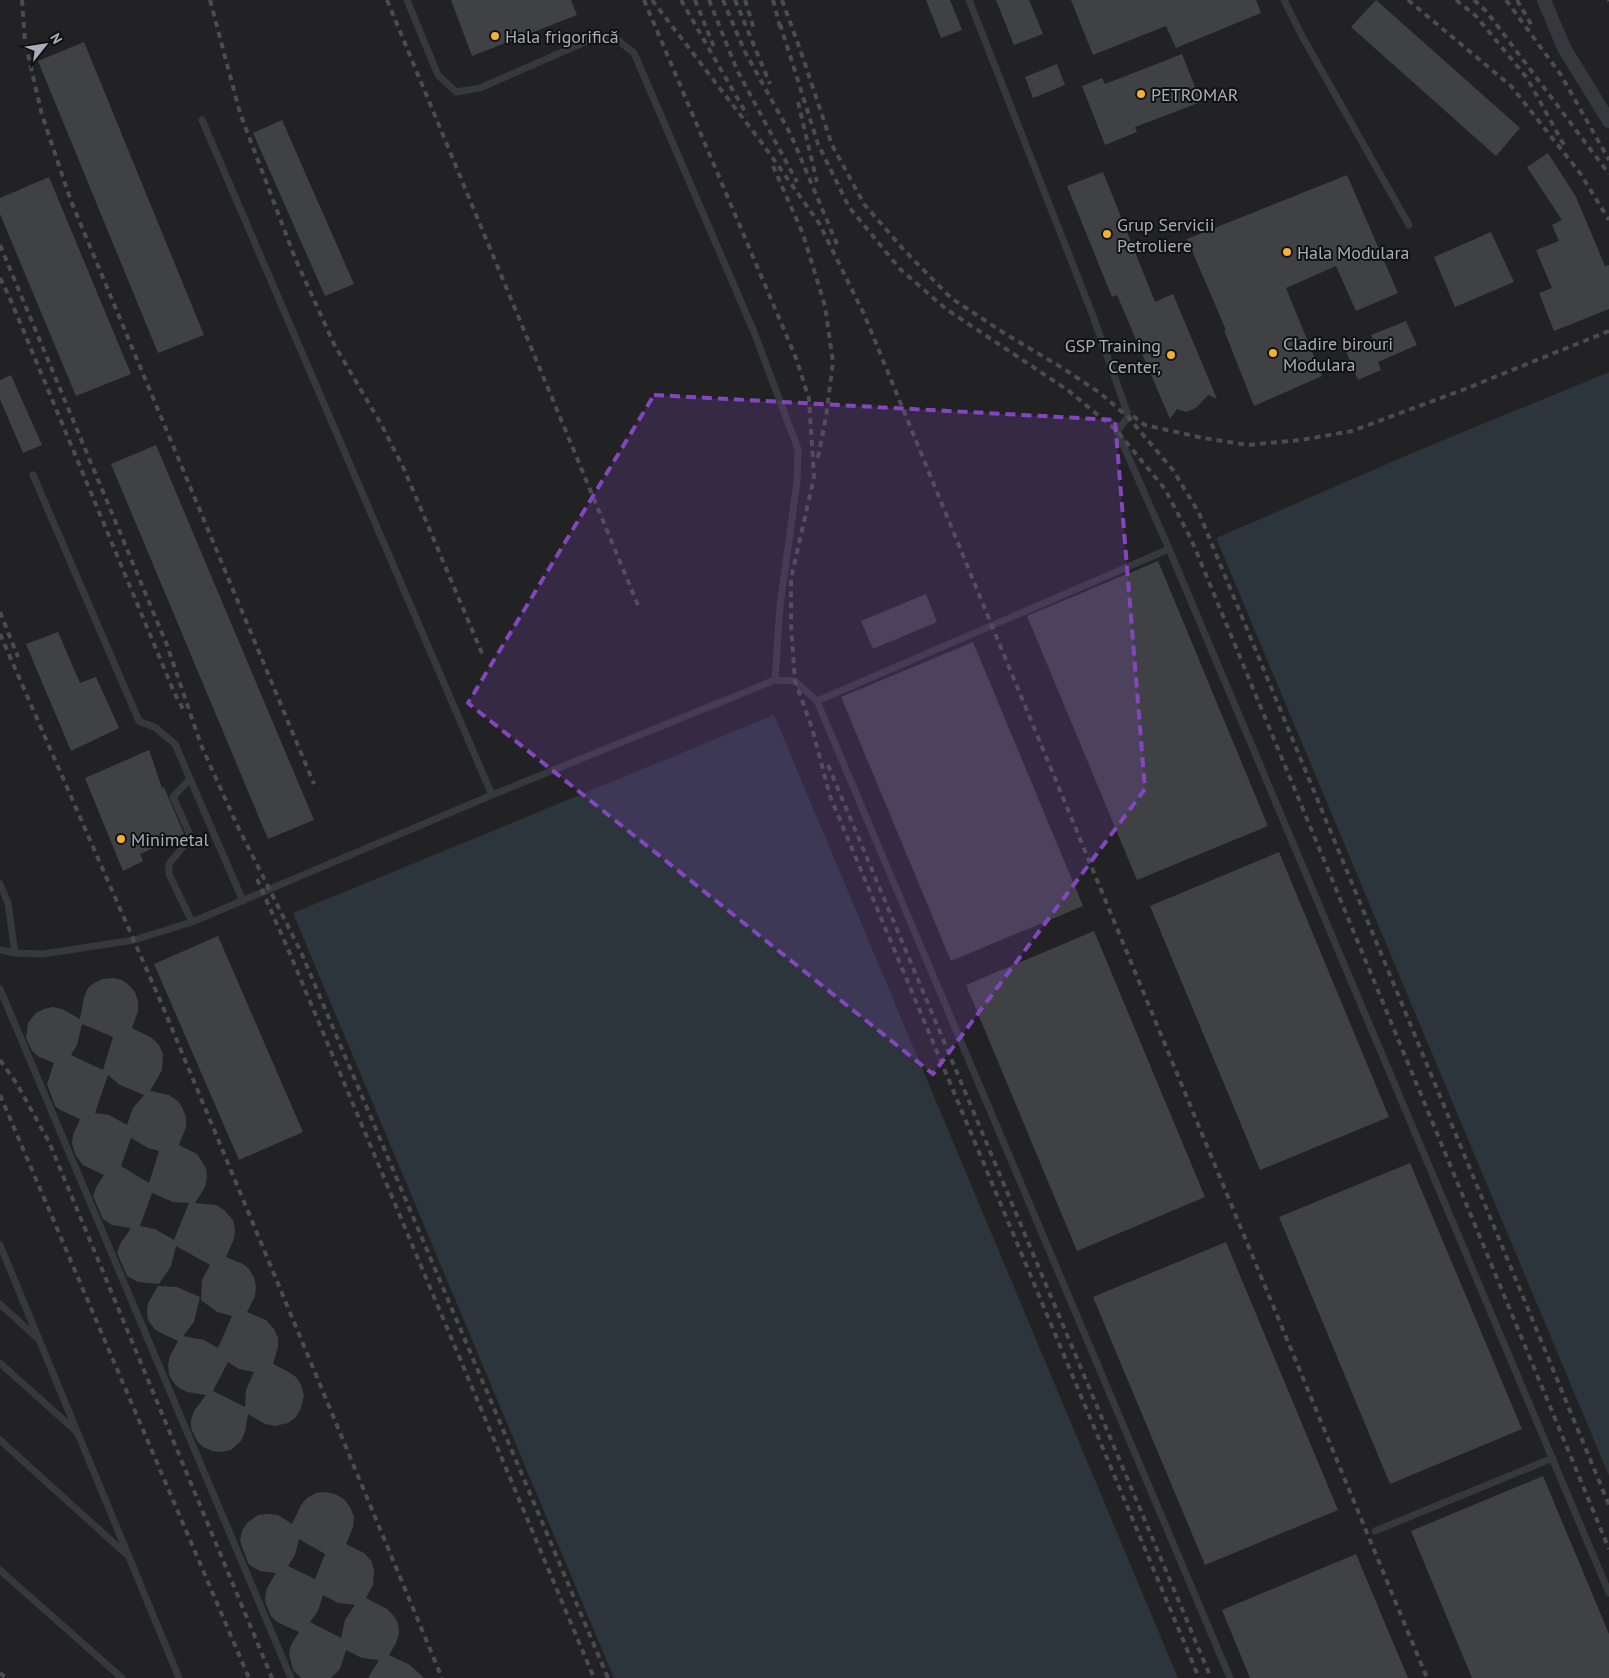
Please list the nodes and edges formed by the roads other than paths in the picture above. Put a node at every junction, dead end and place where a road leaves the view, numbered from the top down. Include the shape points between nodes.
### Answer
1 (407, 0) edge
2 (969, 0) edge
3 (1284, 0) edge
4 (1544, 0) edge
5 (202, 120) dead end
6 (1609, 121) edge
7 (1409, 225) dead end
8 (33, 475) dead end
9 (1168, 550) junction
10 (776, 680) junction
11 (817, 701) junction
12 (190, 779) junction
13 (492, 795) junction
14 (0, 884) edge
15 (243, 901) junction
16 (192, 922) junction
17 (0, 950) edge
18 (15, 953) junction
19 (0, 989) edge
20 (0, 1246) edge
21 (0, 1304) edge
22 (38, 1339) junction
23 (0, 1363) edge
24 (79, 1434) junction
25 (0, 1440) edge
26 (1553, 1458) junction
27 (1375, 1531) dead end
28 (129, 1556) junction
29 (0, 1570) edge
30 (1609, 1592) edge
31 (122, 1678) edge
32 (180, 1678) edge
33 (291, 1678) edge
34 (1230, 1678) edge

1 - 10 lane via 438,75 456,92 480,88 592,39 614,37 634,53 754,332 798,449 797,482 780,606
2 - 9 lane via 1093,316 1128,417 1117,431
3 - 7 lane
4 - 6 street via 1564,48
5 - 13 lane
8 - 12 lane via 138,721 156,728 174,744
9 - 11 lane
9 - 26 lane
10 - 11 lane via 795,681
10 - 13 lane
11 - 34 lane
12 - 15 lane
12 - 16 lane via 174,797 191,837 169,864 169,874
13 - 15 lane
14 - 18 lane via 8,903
15 - 16 lane
16 - 18 lane via 134,940 43,954
17 - 18 lane
19 - 33 lane
20 - 22 lane
21 - 22 lane
22 - 24 lane
23 - 24 lane
24 - 28 lane
25 - 28 lane
26 - 27 lane
26 - 30 lane
28 - 32 lane
29 - 31 lane

